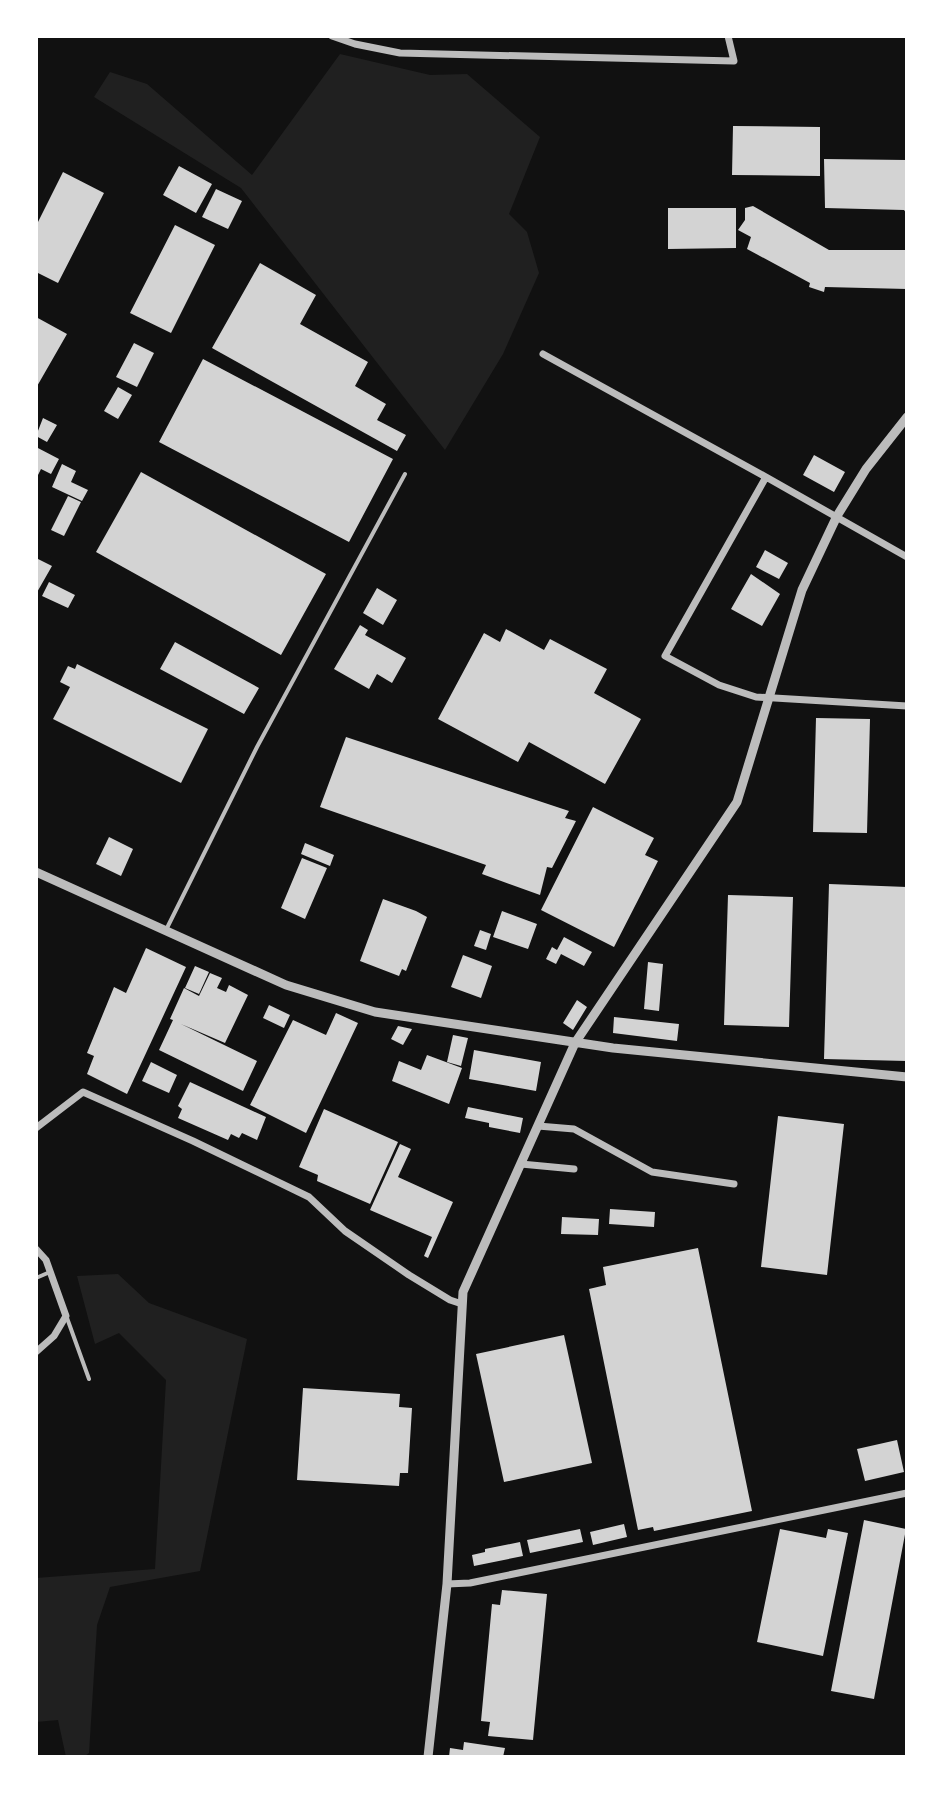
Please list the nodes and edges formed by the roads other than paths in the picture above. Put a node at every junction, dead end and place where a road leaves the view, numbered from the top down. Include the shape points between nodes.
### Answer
1 (332, 36) edge
2 (728, 36) edge
3 (356, 40) edge
4 (543, 354) dead end
5 (907, 417) edge
6 (405, 474) dead end
7 (766, 477) junction
8 (837, 516) junction
9 (907, 557) edge
10 (768, 698) junction
11 (907, 706) edge
12 (36, 872) edge
13 (165, 932) junction
14 (575, 1043) junction
15 (907, 1077) edge
16 (538, 1126) junction
17 (36, 1128) edge
18 (521, 1164) junction
19 (574, 1169) dead end
20 (734, 1184) dead end
21 (36, 1249) edge
22 (50, 1272) junction
23 (36, 1278) edge
24 (462, 1304) junction
25 (66, 1316) junction
26 (36, 1352) edge
27 (89, 1379) dead end
28 (907, 1493) edge
29 (447, 1584) junction
30 (428, 1757) edge

1 - 3 street
2 - 3 street via 734,61 400,53
4 - 7 street
5 - 8 street
6 - 13 lane via 257,747
7 - 8 street
7 - 10 street via 665,656 719,685
8 - 9 street
8 - 10 street via 802,590
10 - 11 street
10 - 14 street via 737,802
12 - 13 street
13 - 14 street via 332,1001
14 - 15 street
14 - 16 street
16 - 18 street
16 - 20 street via 574,1129 652,1172
17 - 24 street via 83,1092 309,1197 345,1231
18 - 19 street
18 - 24 street
21 - 22 street
22 - 23 lane
22 - 25 street
24 - 29 street
25 - 26 street
25 - 27 lane
28 - 29 street
29 - 30 street

